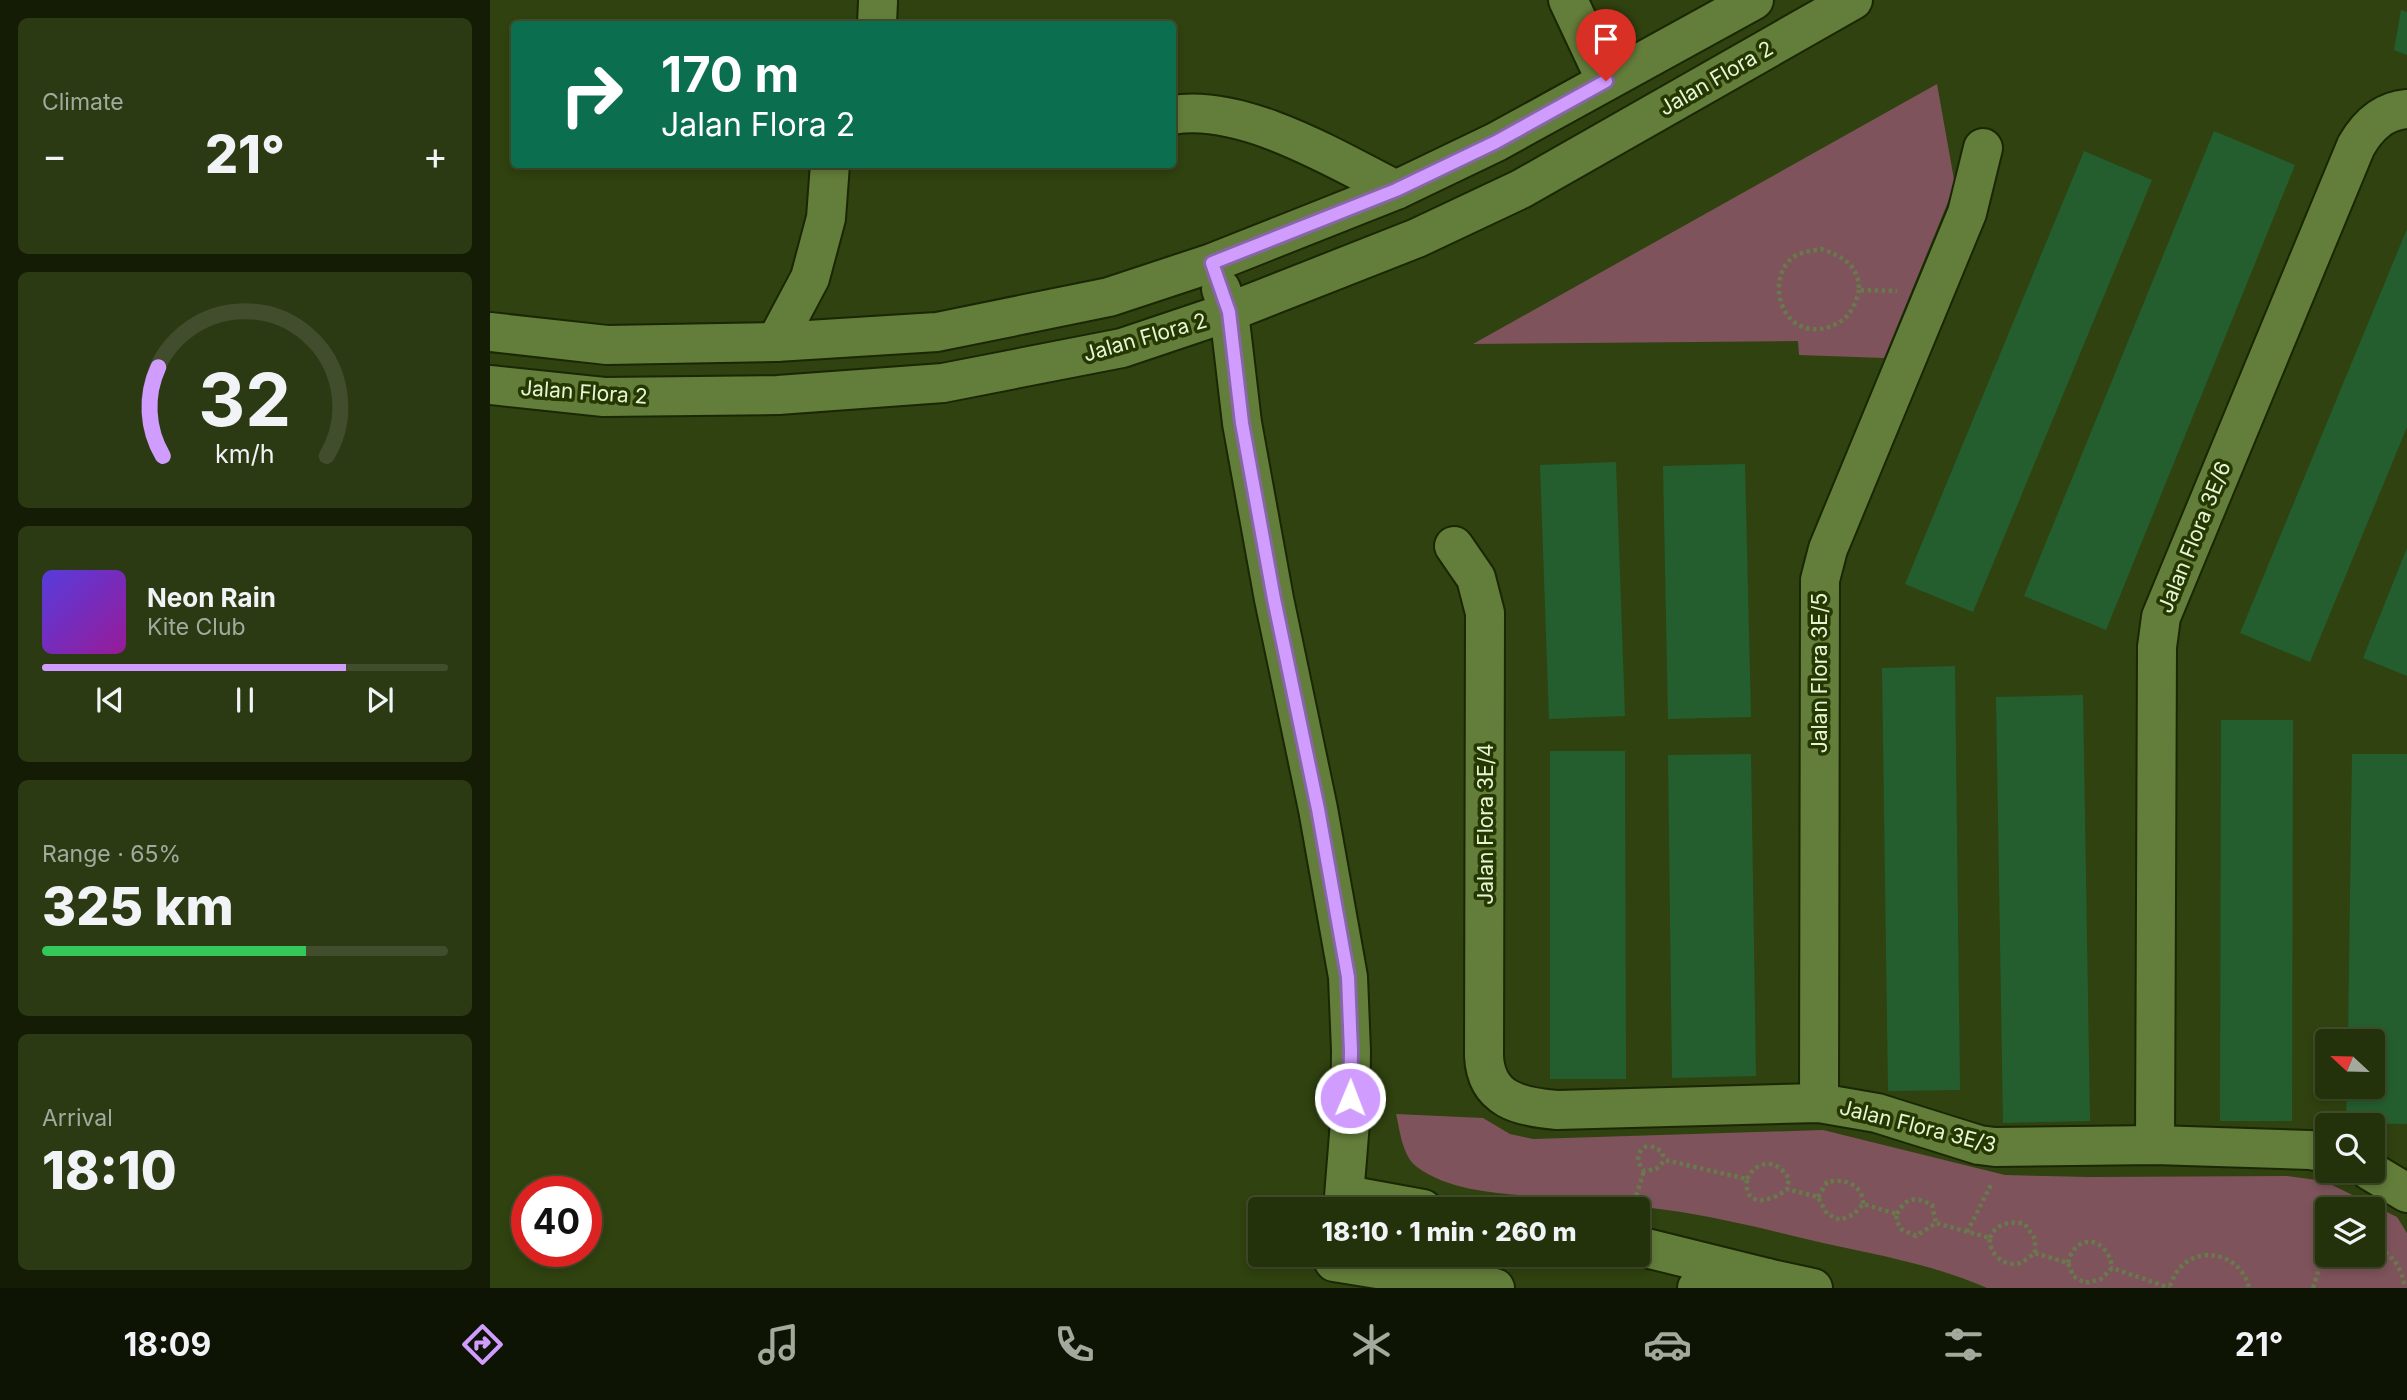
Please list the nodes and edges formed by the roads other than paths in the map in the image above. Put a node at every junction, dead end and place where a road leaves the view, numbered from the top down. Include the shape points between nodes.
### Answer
1 (1568, 0) edge
2 (1754, 0) edge
3 (1853, 0) edge
4 (1606, 81) junction
5 (2407, 109) edge
6 (1176, 115) edge
7 (1983, 148) dead end
8 (830, 168) edge
9 (1396, 190) junction
10 (1212, 263) junction
11 (1229, 312) junction
12 (490, 332) edge
13 (776, 342) junction
14 (490, 385) edge
15 (1454, 546) dead end
16 (1510, 1100) joint
17 (1819, 1103) junction
18 (2155, 1145) junction
19 (2315, 1151) edge
20 (2385, 1180) edge
21 (2407, 1193) edge
22 (1345, 1197) edge
23 (1650, 1250) edge
24 (1332, 1268) edge
25 (1767, 1278) junction
26 (1495, 1288) edge
27 (1697, 1288) edge
28 (1813, 1288) edge

1 - 4 street
2 - 4 street
3 - 11 street, Jalan Flora 2 via 1521,189 1417,238
4 - 9 street
5 - 18 street, Jalan Flora 3E/6 via 2374,122 2356,146 2161,617 2157,647
6 - 9 street via 1239,120 1296,139
7 - 17 street, Jalan Flora 3E/5 via 1967,213 1828,549 1820,580
8 - 13 street via 826,218 810,278
9 - 10 street
10 - 11 street
10 - 13 street via 1109,297 937,332
11 - 14 street, Jalan Flora 2 via 1122,348 943,383 778,395 604,397
11 - 22 street via 1242,423 1348,977 1351,1051
12 - 13 street via 607,345
15 - 16 street, Jalan Flora 3E/4 via 1476,578 1485,613 1484,1056 1487,1077
16 - 17 street, Jalan Flora 3E/3 via 1557,1110
17 - 18 street, Jalan Flora 3E/3 via 1877,1113 1979,1145
18 - 19 street, Jalan Flora 3E/3
20 - 21 street
23 - 25 street
24 - 26 street
25 - 27 street
25 - 28 street

